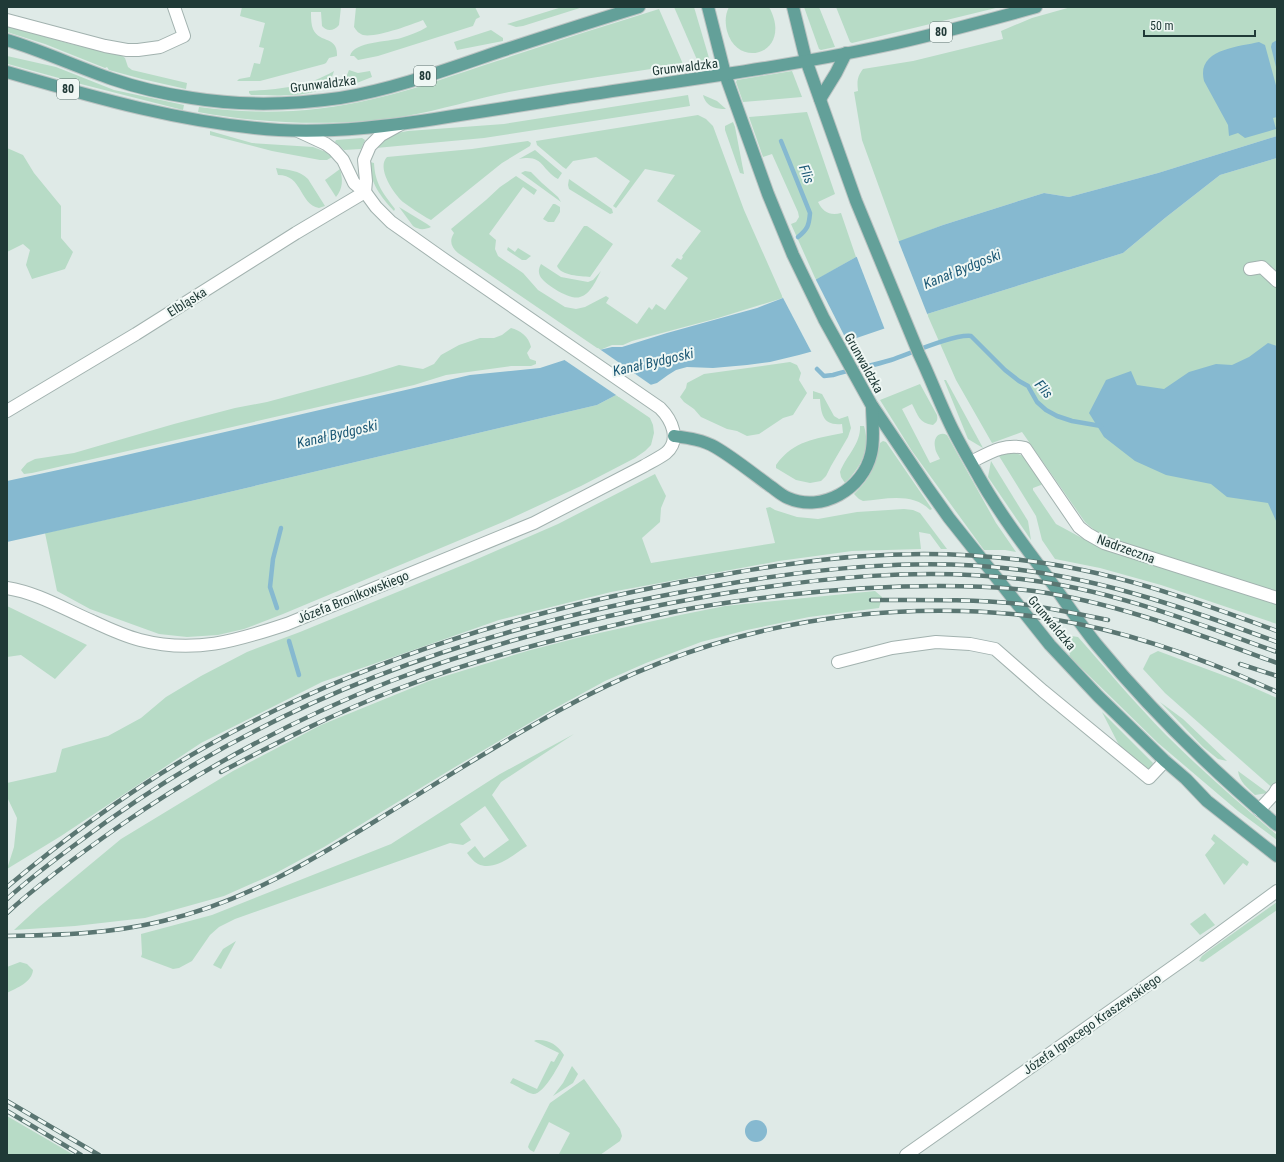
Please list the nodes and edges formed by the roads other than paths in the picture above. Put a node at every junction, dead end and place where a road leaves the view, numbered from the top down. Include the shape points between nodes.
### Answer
1 (174, 7) edge
2 (639, 7) edge
3 (708, 7) edge
4 (793, 7) edge
5 (1036, 7) edge
6 (7, 20) edge
7 (7, 40) edge
8 (846, 53) junction
9 (806, 60) junction
10 (7, 72) edge
11 (725, 74) junction
12 (820, 99) junction
13 (401, 124) junction
14 (298, 131) junction
15 (365, 192) junction
16 (1250, 269) dead end
17 (1277, 281) edge
18 (872, 404) junction
19 (7, 411) edge
20 (674, 436) junction
21 (971, 462) junction
22 (7, 588) edge
23 (1277, 598) edge
24 (838, 662) dead end
25 (1165, 761) junction
26 (1277, 789) edge
27 (1259, 810) junction
28 (1277, 825) edge
29 (1277, 856) edge
30 (1277, 891) edge
31 (906, 1155) edge

1 - 6 street via 184,36 160,47 138,50 90,43
2 - 7 main road, Grunwaldzka / 80 via 408,82 341,98 288,103 228,102 161,93 113,80
3 - 11 main road
4 - 9 main road, Grunwaldzka
5 - 8 main road, 80 via 946,31
8 - 9 main road, 80
8 - 12 main road
9 - 11 main road, 80
9 - 12 main road, Grunwaldzka
10 - 14 main road, Grunwaldzka / 80 via 189,119
11 - 13 main road, Grunwaldzka / 80
11 - 18 main road, Grunwaldzka via 768,194 805,281
12 - 21 main road, Grunwaldzka via 856,201 919,354 950,424
13 - 14 main road, Grunwaldzka / 80
13 - 15 street, Grunwaldzka via 381,135 370,146 364,160
14 - 15 street, Grunwaldzka via 334,150 343,160 354,183
15 - 19 street, Elbląska
15 - 20 street, Grunwaldzka via 391,222 656,405 668,416
16 - 17 street via 1262,267
18 - 20 main road via 873,444 867,466 848,490 825,501 801,502 785,497 715,447 698,440
18 - 25 main road, Grunwaldzka via 949,518 1050,645
20 - 22 street, Józefa Bronikowskiego via 670,449 659,457 534,523 287,624 236,639 188,646 139,640 42,598
21 - 23 street, Nadrzeczna via 1003,447 1025,448 1079,527 1088,534 1104,543
21 - 27 main road, Grunwaldzka via 1014,533 1098,646 1182,739
24 - 25 street via 892,648 936,642 970,644 995,649 1149,778
25 - 29 main road, Grunwaldzka via 1207,801
26 - 27 street
27 - 28 main road, Grunwaldzka
30 - 31 street, Józefa Ignacego Kraszewskiego

